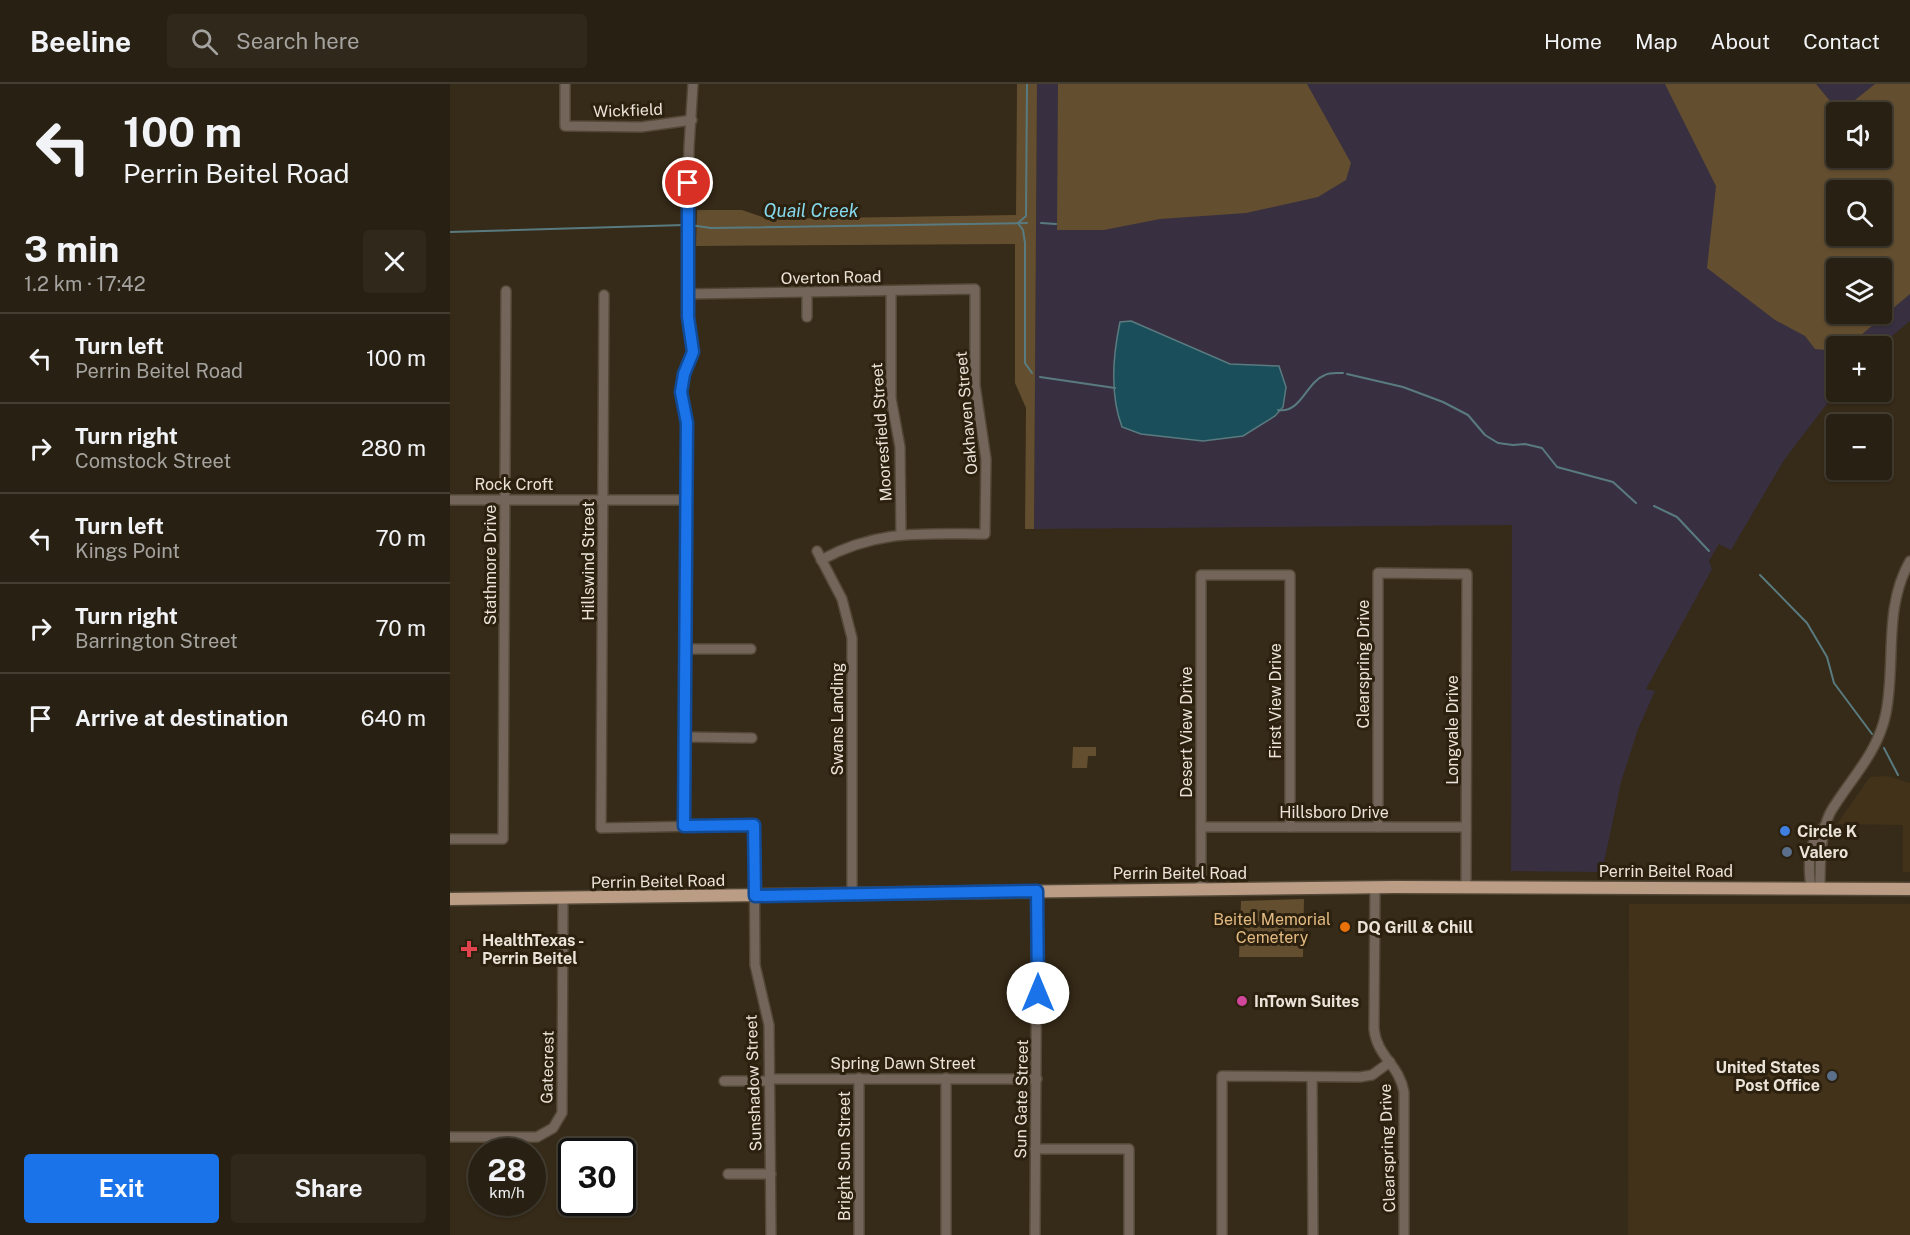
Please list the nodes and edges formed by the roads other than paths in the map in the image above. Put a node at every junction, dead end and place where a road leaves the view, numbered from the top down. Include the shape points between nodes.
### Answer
1 (565, 84) edge
2 (693, 84) edge
3 (692, 120) junction
4 (975, 290) joint
5 (506, 291) dead end
6 (891, 291) junction
7 (807, 292) junction
8 (688, 294) junction
9 (604, 295) dead end
10 (807, 317) dead end
11 (505, 499) junction
12 (450, 500) edge
13 (604, 500) junction
14 (687, 500) junction
15 (901, 535) junction
16 (1910, 561) edge
17 (1467, 574) joint
18 (1290, 575) joint
19 (685, 649) junction
20 (751, 649) dead end
21 (685, 737) junction
22 (752, 738) dead end
23 (684, 826) junction
24 (1201, 827) junction
25 (1290, 827) junction
26 (1378, 827) junction
27 (1466, 827) junction
28 (450, 839) edge
29 (1466, 887) junction
30 (1375, 888) junction
31 (1816, 888) junction
32 (1201, 889) junction
33 (1910, 889) edge
34 (1037, 891) junction
35 (852, 895) junction
36 (755, 896) junction
37 (563, 898) junction
38 (450, 899) edge
39 (1390, 1062) junction
40 (1312, 1077) junction
41 (859, 1078) junction
42 (945, 1078) junction
43 (1037, 1079) junction
44 (770, 1080) junction
45 (724, 1082) dead end
46 (450, 1137) edge
47 (1035, 1149) junction
48 (728, 1174) dead end
49 (771, 1174) junction
50 (771, 1235) edge
51 (859, 1235) edge
52 (946, 1235) edge
53 (1035, 1235) edge
54 (1129, 1235) edge
55 (1222, 1235) edge
56 (1312, 1235) edge
57 (1404, 1235) edge

1 - 3 street, Wickfield via 565,126 641,127
2 - 3 street
3 - 8 street via 688,147
4 - 6 street, Overton Road
4 - 15 street, Oakhaven Street via 975,385 987,477 985,534
5 - 11 street, Stathmore Drive
6 - 7 street, Overton Road
6 - 15 street, Mooresfield Street via 891,398 900,447
7 - 8 street, Overton Road
7 - 10 street
8 - 14 street via 693,352 681,392 687,423
9 - 13 street, Hillswind Street
11 - 12 street, Rock Croft
11 - 13 street, Rock Croft
11 - 28 street, Stathmore Drive via 503,839
13 - 14 street, Rock Croft
13 - 23 street, Hillswind Street via 601,828
14 - 19 street
15 - 35 street, Swans Landing via 868,539 819,555 842,599 852,638
16 - 31 street via 1897,594 1892,624 1886,713 1865,764 1832,809 1811,847 1809,873
17 - 26 street, Clearspring Drive via 1378,573
17 - 27 street, Longvale Drive
18 - 24 street, Desert View Drive via 1201,575
18 - 25 street, First View Drive
19 - 20 street
19 - 21 street
21 - 22 street
21 - 23 street
23 - 36 street, Sunshadow Street via 754,825
24 - 25 street, Hillsboro Drive
24 - 32 street, Desert View Drive
25 - 26 street, Hillsboro Drive
26 - 27 street, Hillsboro Drive
27 - 29 street, Longvale Drive
29 - 30 main road, Perrin Beitel Road
29 - 31 main road, Perrin Beitel Road
30 - 32 main road, Perrin Beitel Road
30 - 39 street, Clearspring Drive via 1374,1029 1377,1045
31 - 33 main road, Perrin Beitel Road
32 - 34 main road, Perrin Beitel Road
34 - 35 main road, Perrin Beitel Road
34 - 43 street, Sun Gate Street
35 - 36 main road, Perrin Beitel Road
36 - 37 main road, Perrin Beitel Road
36 - 44 street, Sunshadow Street via 755,965 769,1025
37 - 38 main road, Perrin Beitel Road
37 - 46 street, Gatecrest via 562,1113 558,1122 537,1137
39 - 40 street via 1372,1075
39 - 57 street, Clearspring Drive via 1401,1077 1404,1092
40 - 55 street via 1222,1077
40 - 56 street
41 - 42 street, Spring Dawn Street
41 - 44 street, Spring Dawn Street
41 - 51 street, Bright Sun Street
42 - 43 street, Spring Dawn Street
42 - 52 street
43 - 47 street, Sun Gate Street
44 - 45 street, Spring Dawn Street
44 - 49 street, Sunshadow Street
47 - 53 street, Sun Gate Street
47 - 54 street via 1129,1149
48 - 49 street
49 - 50 street, Sunshadow Street

